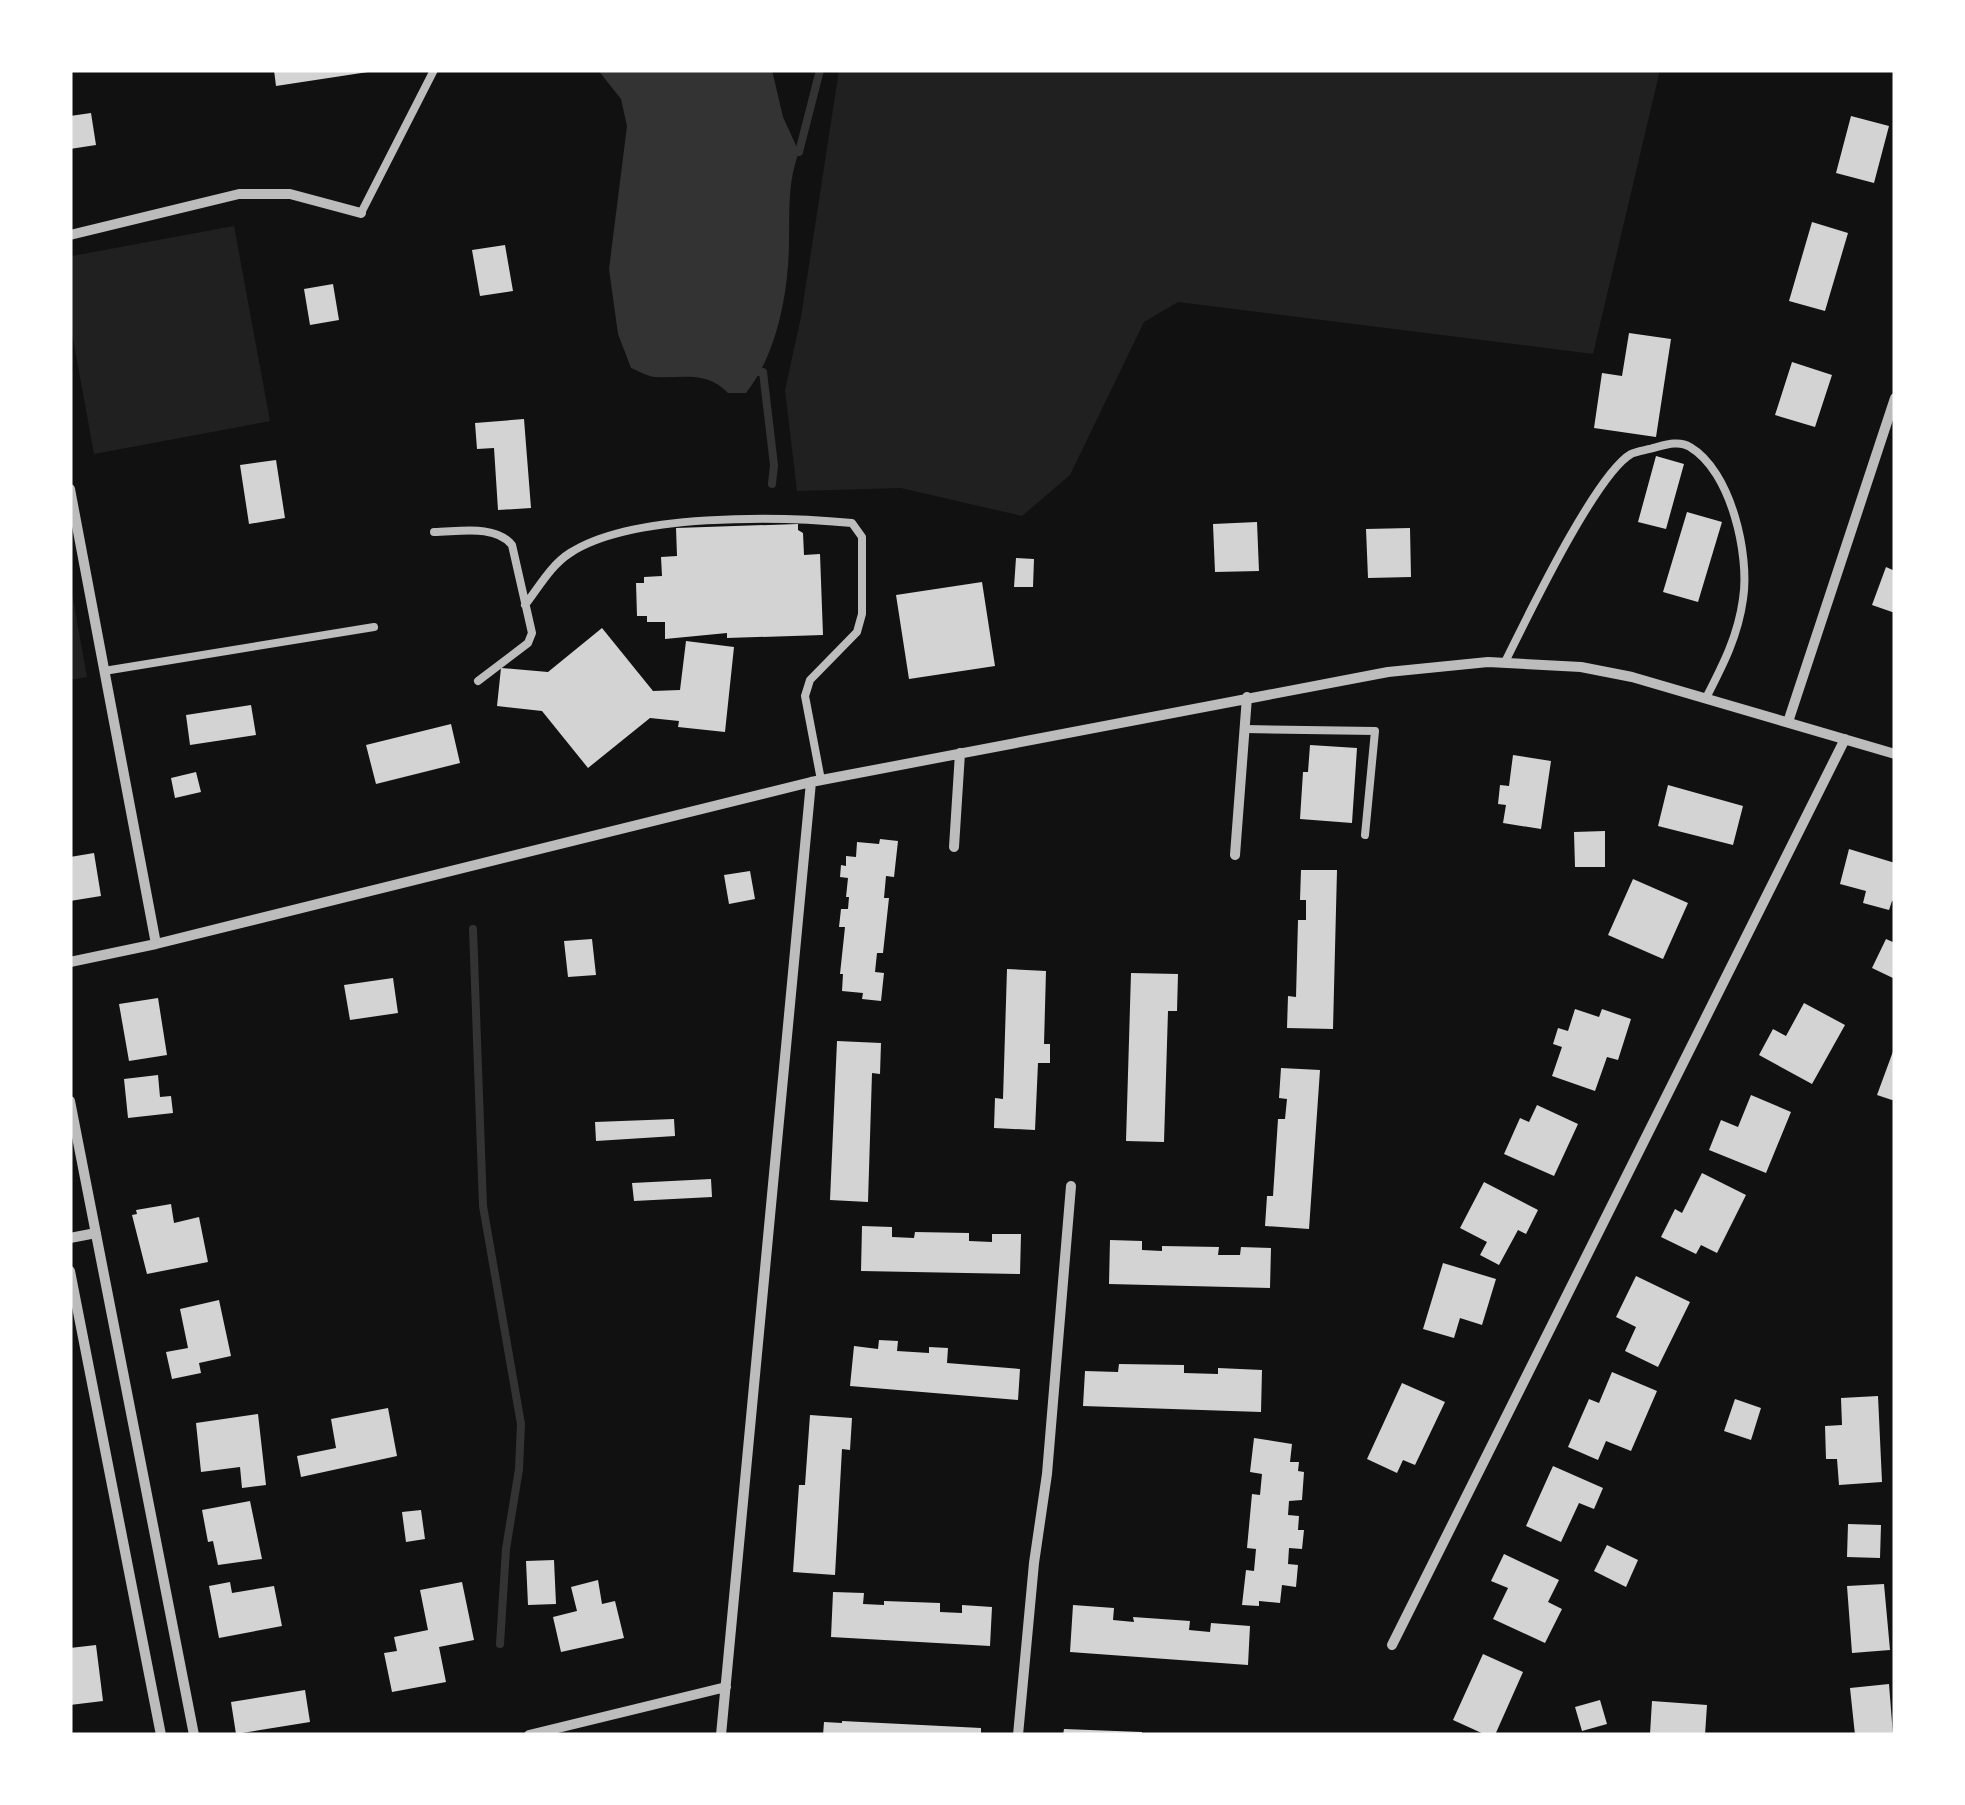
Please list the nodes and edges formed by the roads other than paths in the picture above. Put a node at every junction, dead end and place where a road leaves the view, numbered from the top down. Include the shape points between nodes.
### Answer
1 (434, 70) edge
2 (361, 213) joint
3 (70, 235) edge
4 (1895, 398) edge
5 (70, 489) edge
6 (434, 532) dead end
7 (525, 605) junction
8 (374, 627) dead end
9 (1505, 662) junction
10 (104, 671) junction
11 (478, 682) dead end
12 (1247, 696) junction
13 (1706, 698) junction
14 (1788, 722) junction
15 (1244, 729) junction
16 (1845, 739) junction
17 (960, 753) junction
18 (1895, 754) edge
19 (816, 781) junction
20 (1365, 835) dead end
21 (954, 847) dead end
22 (1235, 856) dead end
23 (156, 944) junction
24 (70, 962) edge
25 (70, 1101) edge
26 (1071, 1186) dead end
27 (96, 1233) junction
28 (70, 1238) edge
29 (70, 1271) edge
30 (1392, 1645) dead end
31 (726, 1688) junction
32 (161, 1735) edge
33 (194, 1735) edge
34 (529, 1735) edge
35 (721, 1735) edge
36 (1018, 1735) edge

1 - 2 lane
2 - 3 street via 290,194 239,194
4 - 14 street
5 - 10 street
6 - 7 lane via 506,537
7 - 11 lane via 528,643
7 - 19 lane via 575,550 644,527 852,522 862,537 862,614 857,632 810,680
8 - 10 lane
9 - 12 street via 1388,672
9 - 13 street via 1581,667
9 - 13 lane via 1602,485 1631,454 1688,445 1708,463 1729,500 1744,561 1734,644
10 - 23 street
12 - 15 street
12 - 17 street
13 - 14 street
14 - 16 street
15 - 20 lane via 1376,731
15 - 22 street
16 - 18 street
16 - 30 street
17 - 19 street
17 - 21 street
19 - 23 street
19 - 31 street
23 - 24 street
25 - 27 street
26 - 36 street
27 - 28 street
27 - 33 street
29 - 32 street
31 - 34 street
31 - 35 street

